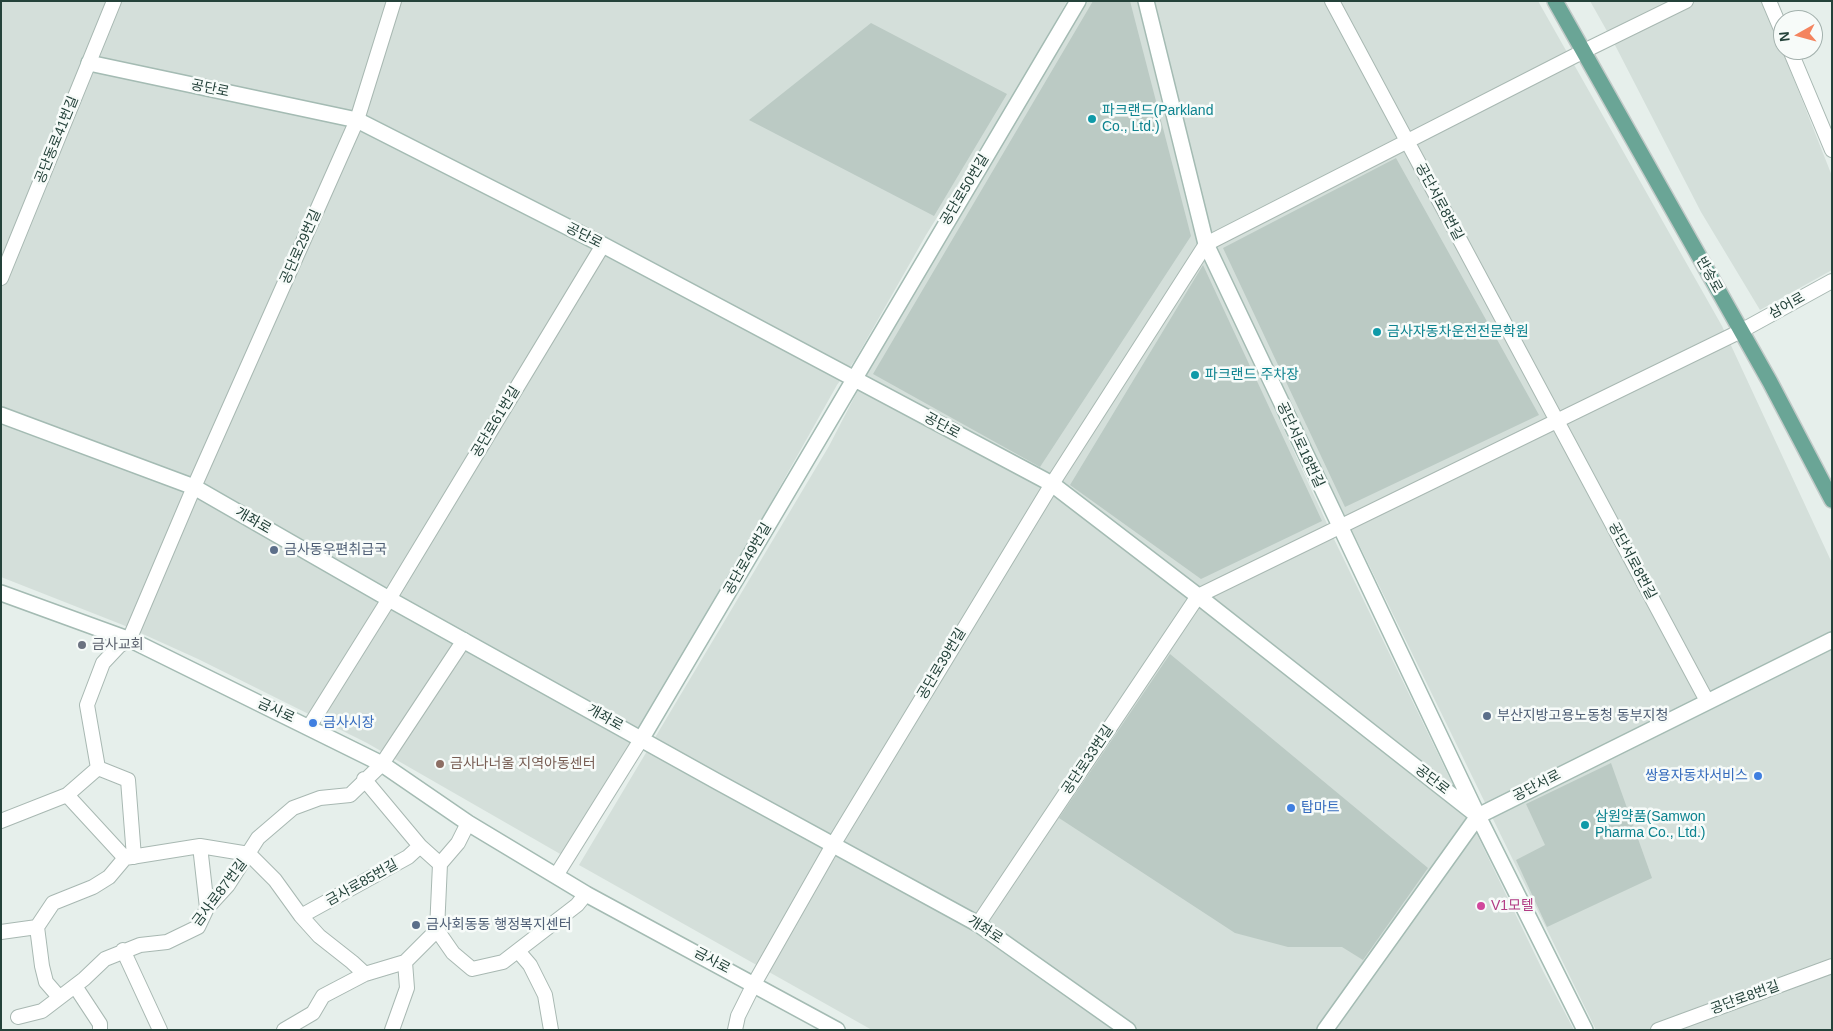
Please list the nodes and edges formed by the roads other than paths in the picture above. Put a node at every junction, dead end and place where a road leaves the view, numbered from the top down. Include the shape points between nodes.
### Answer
1 (114, 1) edge
2 (394, 1) edge
3 (1078, 1) edge
4 (1146, 1) edge
5 (1332, 1) edge
6 (1555, 1) edge
7 (1686, 1) edge
8 (1584, 51) junction
9 (1794, 60) edge
10 (89, 63) junction
11 (357, 120) junction
12 (1407, 141) junction
13 (1832, 150) edge
14 (1206, 244) junction
15 (603, 245) junction
16 (1, 278) edge
17 (1832, 281) edge
18 (1741, 331) junction
19 (854, 379) junction
20 (1, 415) edge
21 (1557, 421) junction
22 (1052, 484) junction
23 (194, 487) junction
24 (1832, 500) edge
25 (1339, 527) junction
26 (1, 593) edge
27 (1198, 596) junction
28 (389, 599) junction
29 (129, 640) junction
30 (464, 640) junction
31 (1832, 640) edge
32 (1707, 701) junction
33 (309, 727) junction
34 (642, 738) junction
35 (382, 764) junction
36 (98, 768) junction
37 (364, 779) junction
38 (67, 795) junction
39 (1478, 816) junction
40 (1, 821) edge
41 (468, 823) junction
42 (833, 845) junction
43 (200, 846) junction
44 (420, 846) junction
45 (249, 854) junction
46 (130, 858) junction
47 (440, 864) junction
48 (557, 874) junction
49 (586, 894) junction
50 (207, 908) junction
51 (301, 916) junction
52 (978, 924) junction
53 (37, 926) junction
54 (437, 930) junction
55 (1, 932) edge
56 (123, 950) junction
57 (518, 951) junction
58 (405, 962) junction
59 (1832, 966) edge
60 (365, 974) junction
61 (754, 984) junction
62 (74, 986) junction
63 (59, 997) junction
64 (18, 1017) dead end
65 (100, 1030) edge
66 (160, 1030) edge
67 (284, 1030) edge
68 (392, 1030) edge
69 (551, 1030) edge
70 (735, 1030) edge
71 (837, 1030) edge
72 (1128, 1030) edge
73 (1325, 1030) edge
74 (1584, 1030) edge
75 (1658, 1030) edge

1 - 10 street, 공단동로41번길
2 - 11 street, 공단로29번길
3 - 19 street, 공단로50번길
4 - 14 street, 공단서로18번길
5 - 12 street, 공단서로8번길
6 - 8 main road, 반송로
7 - 8 street
8 - 12 street
8 - 18 main road, 반송로
9 - 13 street
10 - 11 street, 공단로
10 - 16 street, 공단동로41번길
11 - 15 street, 공단로
11 - 23 street, 공단로29번길
12 - 14 street
12 - 21 street, 공단서로8번길
14 - 22 street
14 - 25 street, 공단서로18번길
15 - 19 street, 공단로
15 - 28 street, 공단로61번길
17 - 18 street, 삼어로
18 - 21 street
18 - 24 main road, 반송로
19 - 22 street, 공단로
19 - 34 street, 공단로49번길
20 - 23 street, 개좌로
21 - 25 street
21 - 32 street, 공단서로8번길
22 - 27 street, 공단로
22 - 42 street, 공단로39번길
23 - 28 street, 개좌로
23 - 29 street
25 - 27 street
25 - 39 street, 공단서로18번길
26 - 29 street, 금사로
27 - 39 street, 공단로
27 - 52 street, 공단로33번길
28 - 30 street, 개좌로
28 - 33 street
29 - 33 street, 금사로
29 - 36 street via 103,663 87,705
30 - 34 street, 개좌로
30 - 35 street
31 - 32 street, 공단서로
32 - 39 street, 공단서로
33 - 35 street, 금사로
34 - 42 street, 개좌로
34 - 48 street
35 - 37 street, 금사로87번길
35 - 41 street, 금사로
36 - 38 street
36 - 46 street via 128,780
37 - 44 street
37 - 45 street, 금사로87번길 via 350,795 320,798 293,808 258,838
38 - 40 street
38 - 46 street
39 - 73 street, 공단서로
39 - 74 street, 공단로
41 - 47 street via 458,843
41 - 48 street, 금사로
42 - 52 street, 개좌로
42 - 61 street
43 - 45 street, 금사로87번길
43 - 46 street, 금사로87번길
43 - 50 street
44 - 47 street
44 - 51 street, 금사로85번길 via 408,857
45 - 50 street, 금사로87번길
45 - 51 street via 275,880
46 - 53 street via 92,888 53,903
47 - 54 street
48 - 49 street, 금사로
49 - 57 street via 577,905
49 - 61 street, 금사로
50 - 56 street, 금사로87번길 via 198,928 167,942
51 - 60 street via 319,936
52 - 72 street, 개좌로
53 - 55 street
53 - 63 street via 46,982
54 - 57 street via 452,953 472,969 503,962
54 - 58 street
56 - 62 street, 금사로87번길 via 105,959
56 - 66 street
57 - 69 street via 530,965 545,995
58 - 60 street
58 - 68 street via 406,988
59 - 75 street, 공단로8번길
60 - 67 street via 323,996 313,1013
61 - 70 street via 738,1016
61 - 71 street, 금사로
62 - 63 street, 금사로87번길
62 - 65 street via 100,1024
63 - 64 street, 금사로87번길 via 42,1010

